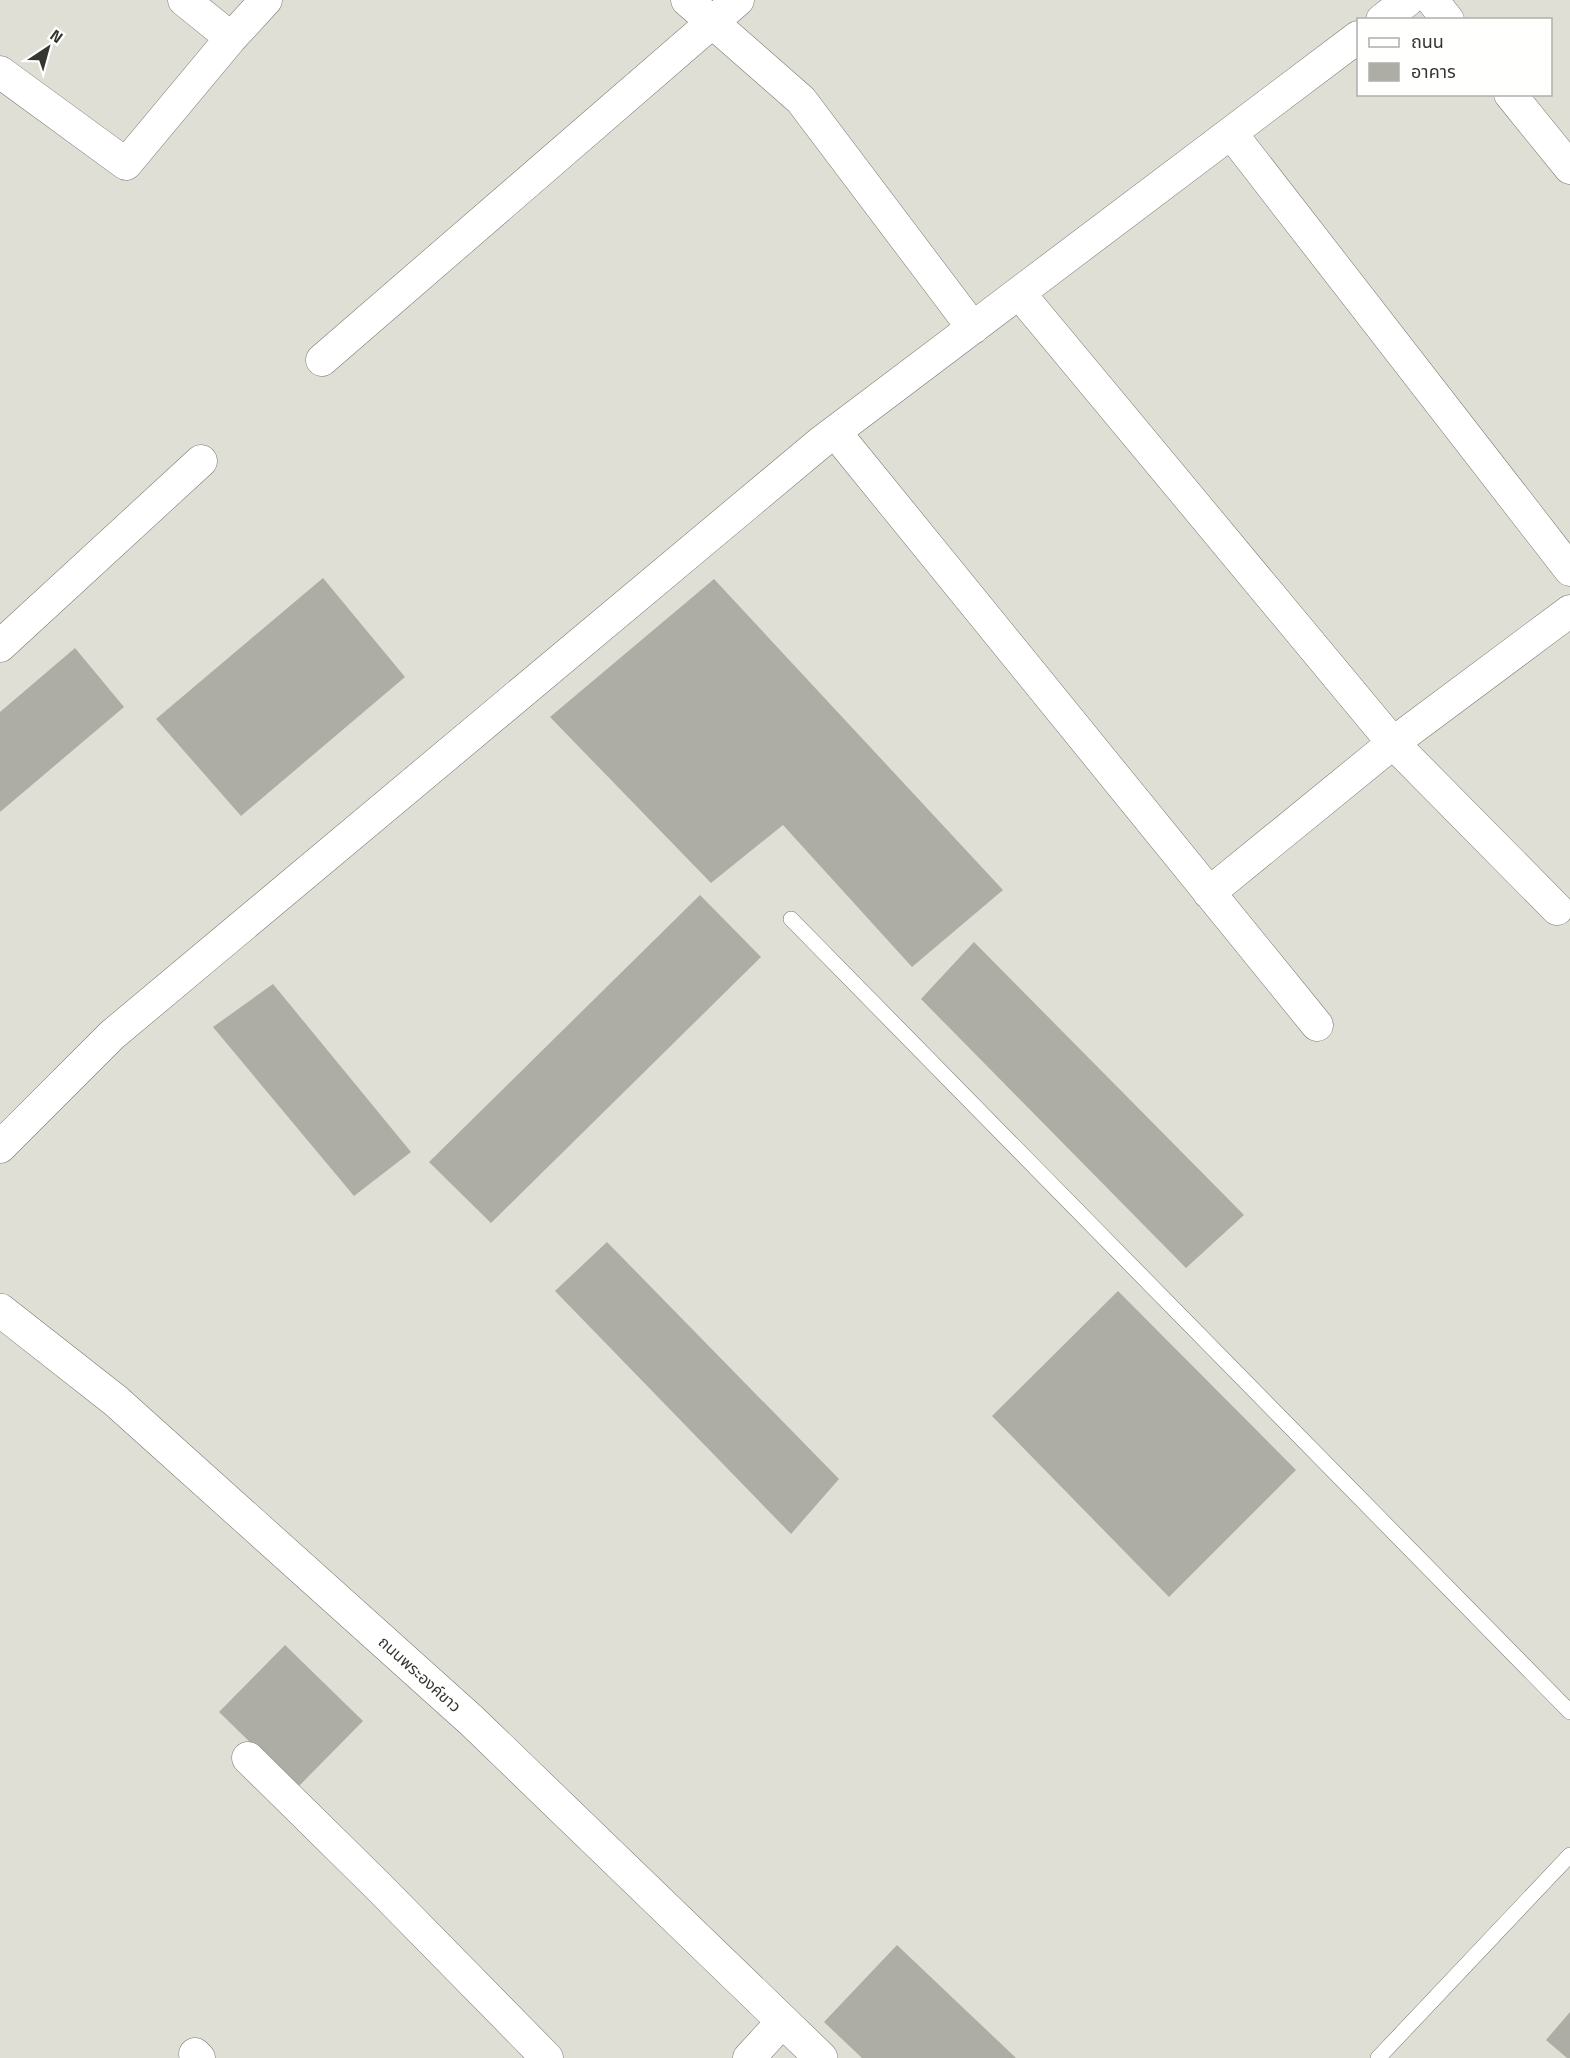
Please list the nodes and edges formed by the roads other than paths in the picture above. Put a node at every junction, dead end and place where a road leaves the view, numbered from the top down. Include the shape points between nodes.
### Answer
1 (184, 0) edge
2 (266, 0) edge
3 (687, 0) edge
4 (738, 0) edge
5 (1408, 0) edge
6 (1431, 0) edge
7 (1385, 18) edge
8 (1446, 18) edge
9 (712, 22) junction
10 (231, 38) junction
11 (1357, 38) edge
12 (0, 72) edge
13 (1512, 96) edge
14 (1231, 133) junction
15 (1570, 168) edge
16 (1019, 293) junction
17 (973, 328) junction
18 (322, 360) dead end
19 (835, 432) junction
20 (201, 461) dead end
21 (1570, 570) edge
22 (1570, 611) edge
23 (0, 646) edge
24 (1393, 743) junction
25 (1209, 893) junction
26 (1557, 909) dead end
27 (791, 919) dead end
28 (1317, 1025) dead end
29 (0, 1147) edge
30 (0, 1310) edge
31 (1570, 1712) edge
32 (248, 1758) dead end
33 (1570, 1855) edge
34 (783, 2021) junction
35 (547, 2058) edge
36 (748, 2058) edge
37 (821, 2058) edge
38 (1378, 2058) edge

1 - 10 street
2 - 10 street
3 - 9 street
4 - 9 street
5 - 7 street
6 - 8 street
9 - 17 street via 801,100
9 - 18 street
10 - 12 street via 126,164
11 - 14 street
13 - 15 street
14 - 16 street
14 - 21 street
16 - 17 street
16 - 24 street
17 - 19 street
19 - 25 street
19 - 29 street via 112,1035
20 - 23 street
22 - 24 street
24 - 25 street
24 - 26 street
25 - 28 street
27 - 31 lane
30 - 34 street, ถนนพระองค์ขาว via 116,1401 472,1721
32 - 35 street
33 - 38 lane
34 - 36 street
34 - 37 street, ถนนพระองค์ขาว

